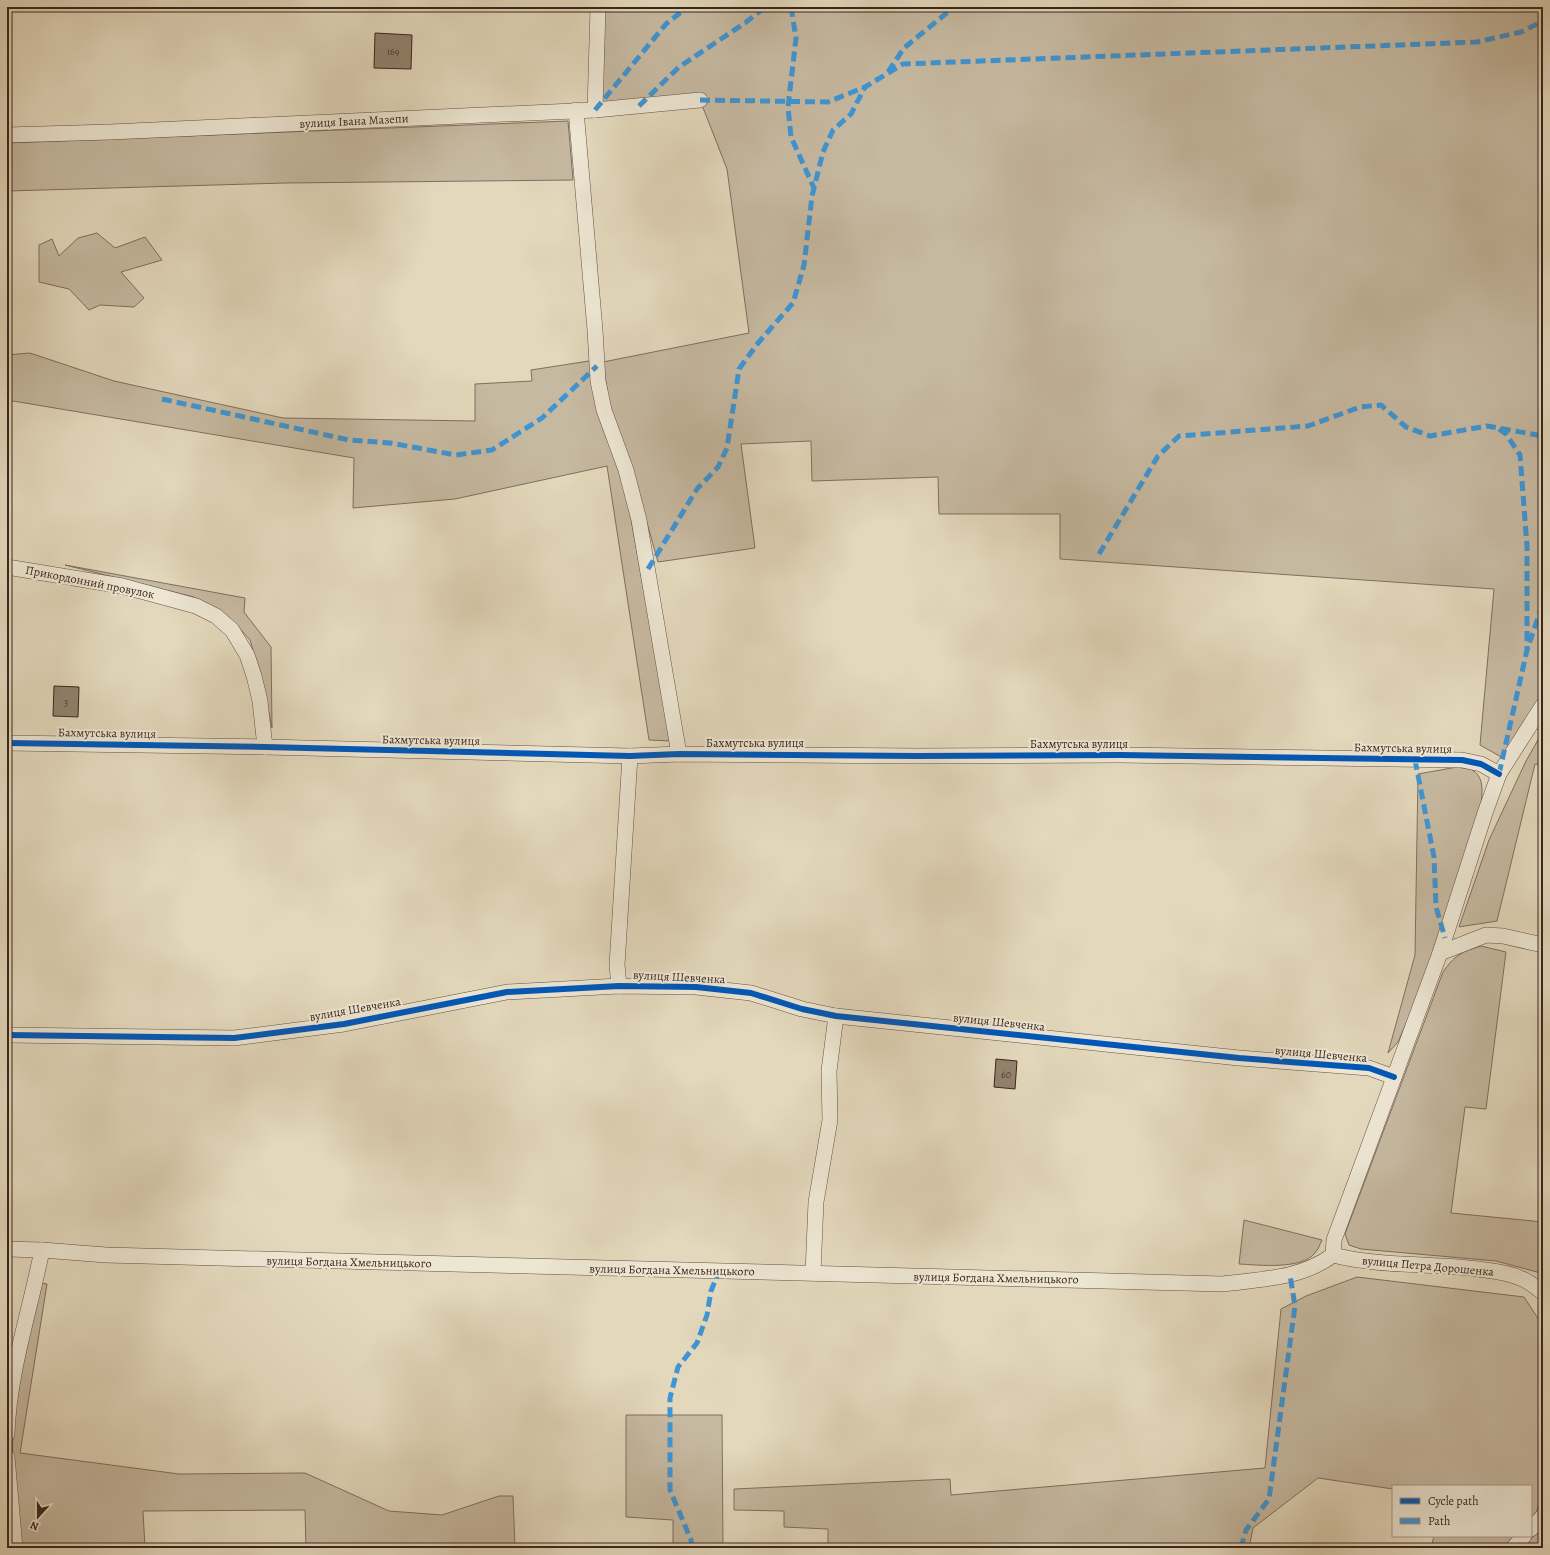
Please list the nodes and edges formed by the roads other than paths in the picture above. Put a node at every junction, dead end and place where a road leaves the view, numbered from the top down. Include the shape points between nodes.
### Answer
1 (598, 7) edge
2 (700, 100) dead end
3 (576, 110) junction
4 (595, 110) junction
5 (7, 135) edge
6 (7, 567) edge
7 (1543, 705) edge
8 (7, 743) edge
9 (265, 747) junction
10 (679, 754) junction
11 (630, 756) junction
12 (1499, 774) junction
13 (1543, 945) edge
14 (1440, 952) junction
15 (619, 986) junction
16 (836, 1016) junction
17 (7, 1035) edge
18 (1394, 1077) junction
19 (7, 1249) edge
20 (42, 1250) junction
21 (1333, 1255) junction
22 (813, 1273) junction
23 (1543, 1293) edge
24 (7, 1434) edge
25 (7, 1457) edge
26 (1543, 1516) edge
27 (1532, 1528) edge
28 (1523, 1537) edge
29 (15, 1548) edge
30 (1513, 1548) edge

1 - 4 street
2 - 4 street, вулиця Івана Мазепи
3 - 4 street, вулиця Івана Мазепи
3 - 5 street, вулиця Івана Мазепи
3 - 10 street via 596,330 598,381 604,410 626,470 639,520
6 - 9 street, Прикордонний провулок via 122,586 196,606 216,616 232,630 247,656 260,701
7 - 12 street
8 - 9 street, Бахмутська вулиця
9 - 11 street, Бахмутська вулиця
10 - 11 street, Бахмутська вулиця
10 - 12 street, Бахмутська вулиця via 1120,755 1454,760 1481,764
11 - 15 street via 617,965
12 - 14 street
13 - 14 street via 1486,935
14 - 18 street
15 - 16 street, вулиця Шевченка via 696,987 751,993 802,1009
15 - 17 street, вулиця Шевченка via 507,992 344,1024 234,1038
16 - 18 street, вулиця Шевченка via 1239,1058 1369,1068
16 - 22 street via 829,1071 830,1120 816,1202
18 - 21 street via 1334,1240
19 - 20 street, вулиця Богдана Хмельницького
20 - 22 street, вулиця Богдана Хмельницького via 106,1255
20 - 24 street via 16,1365
21 - 22 street, вулиця Богдана Хмельницького via 1321,1264 1290,1275 1223,1284
21 - 23 street, вулиця Петра Дорошенка via 1352,1260 1457,1266 1507,1273 1534,1285
25 - 29 street
26 - 27 street
28 - 30 street

